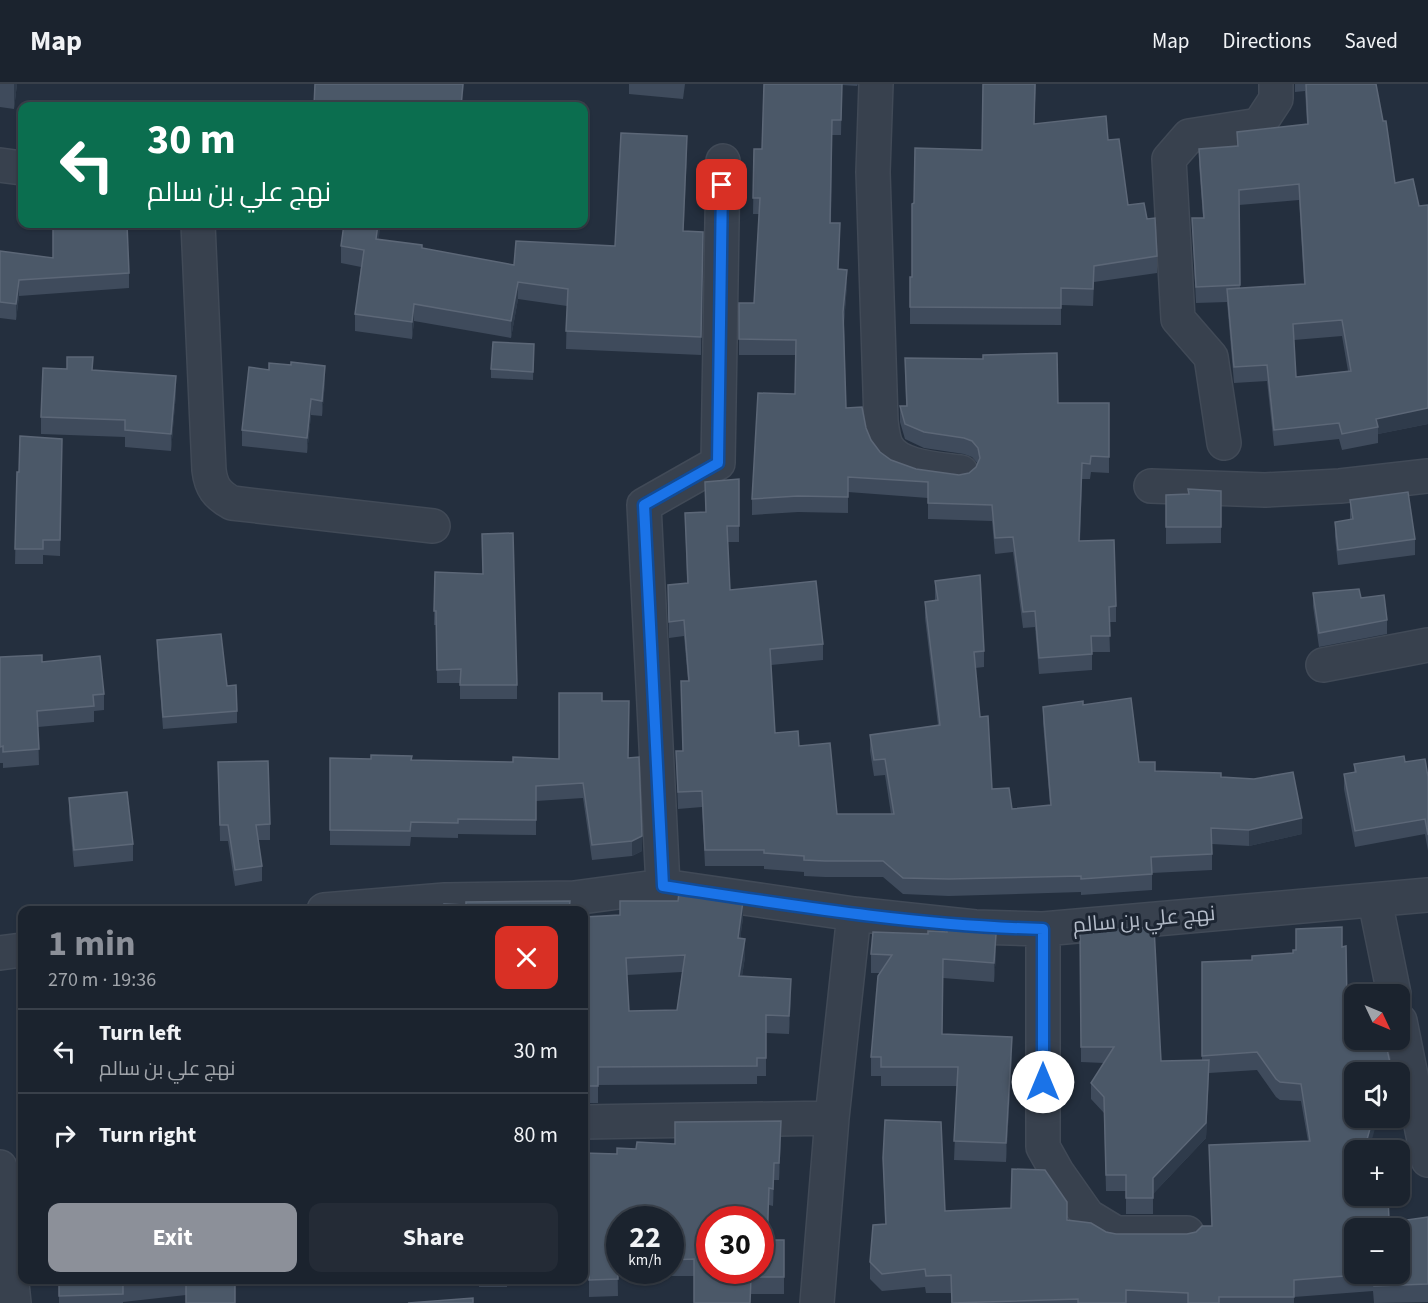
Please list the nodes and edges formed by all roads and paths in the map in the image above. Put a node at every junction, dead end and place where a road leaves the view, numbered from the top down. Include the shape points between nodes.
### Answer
1 (876, 84) edge
2 (1276, 84) edge
3 (723, 162) dead end
4 (0, 165) edge
5 (18, 167) edge
6 (198, 228) edge
7 (1224, 443) dead end
8 (961, 472) edge
9 (1428, 476) edge
10 (1150, 486) dead end
11 (433, 526) dead end
12 (1428, 645) edge
13 (1323, 665) dead end
14 (663, 886) junction
15 (1428, 895) edge
16 (1375, 901) junction
17 (373, 906) edge
18 (854, 914) junction
19 (1043, 929) junction
20 (18, 951) edge
21 (0, 953) edge
22 (1392, 984) edge
23 (1406, 1050) edge
24 (832, 1118) junction
25 (588, 1122) edge
26 (18, 1160) edge
27 (1428, 1160) edge
28 (0, 1162) edge
29 (0, 1167) edge
30 (1187, 1233) edge
31 (14, 1303) edge
32 (817, 1303) edge

1 - 8 street via 873,172 882,430 886,446 910,464
2 - 7 street via 1276,99 1259,125 1189,136 1169,159 1178,319 1211,357
3 - 14 street via 718,463 644,505
4 - 5 street
6 - 11 street via 209,470 216,492 232,503
9 - 10 street via 1265,490
12 - 13 street
14 - 17 street, نهج علي بن سالم via 574,898 446,900
14 - 18 street, نهج علي بن سالم
15 - 16 street, نهج علي بن سالم
16 - 19 street, نهج علي بن سالم
16 - 22 street
18 - 19 street, نهج علي بن سالم via 975,927
18 - 24 street
19 - 30 street via 1043,1148 1088,1216 1116,1233
20 - 21 street
23 - 27 street
24 - 25 street
24 - 32 street
26 - 28 street
29 - 31 street

